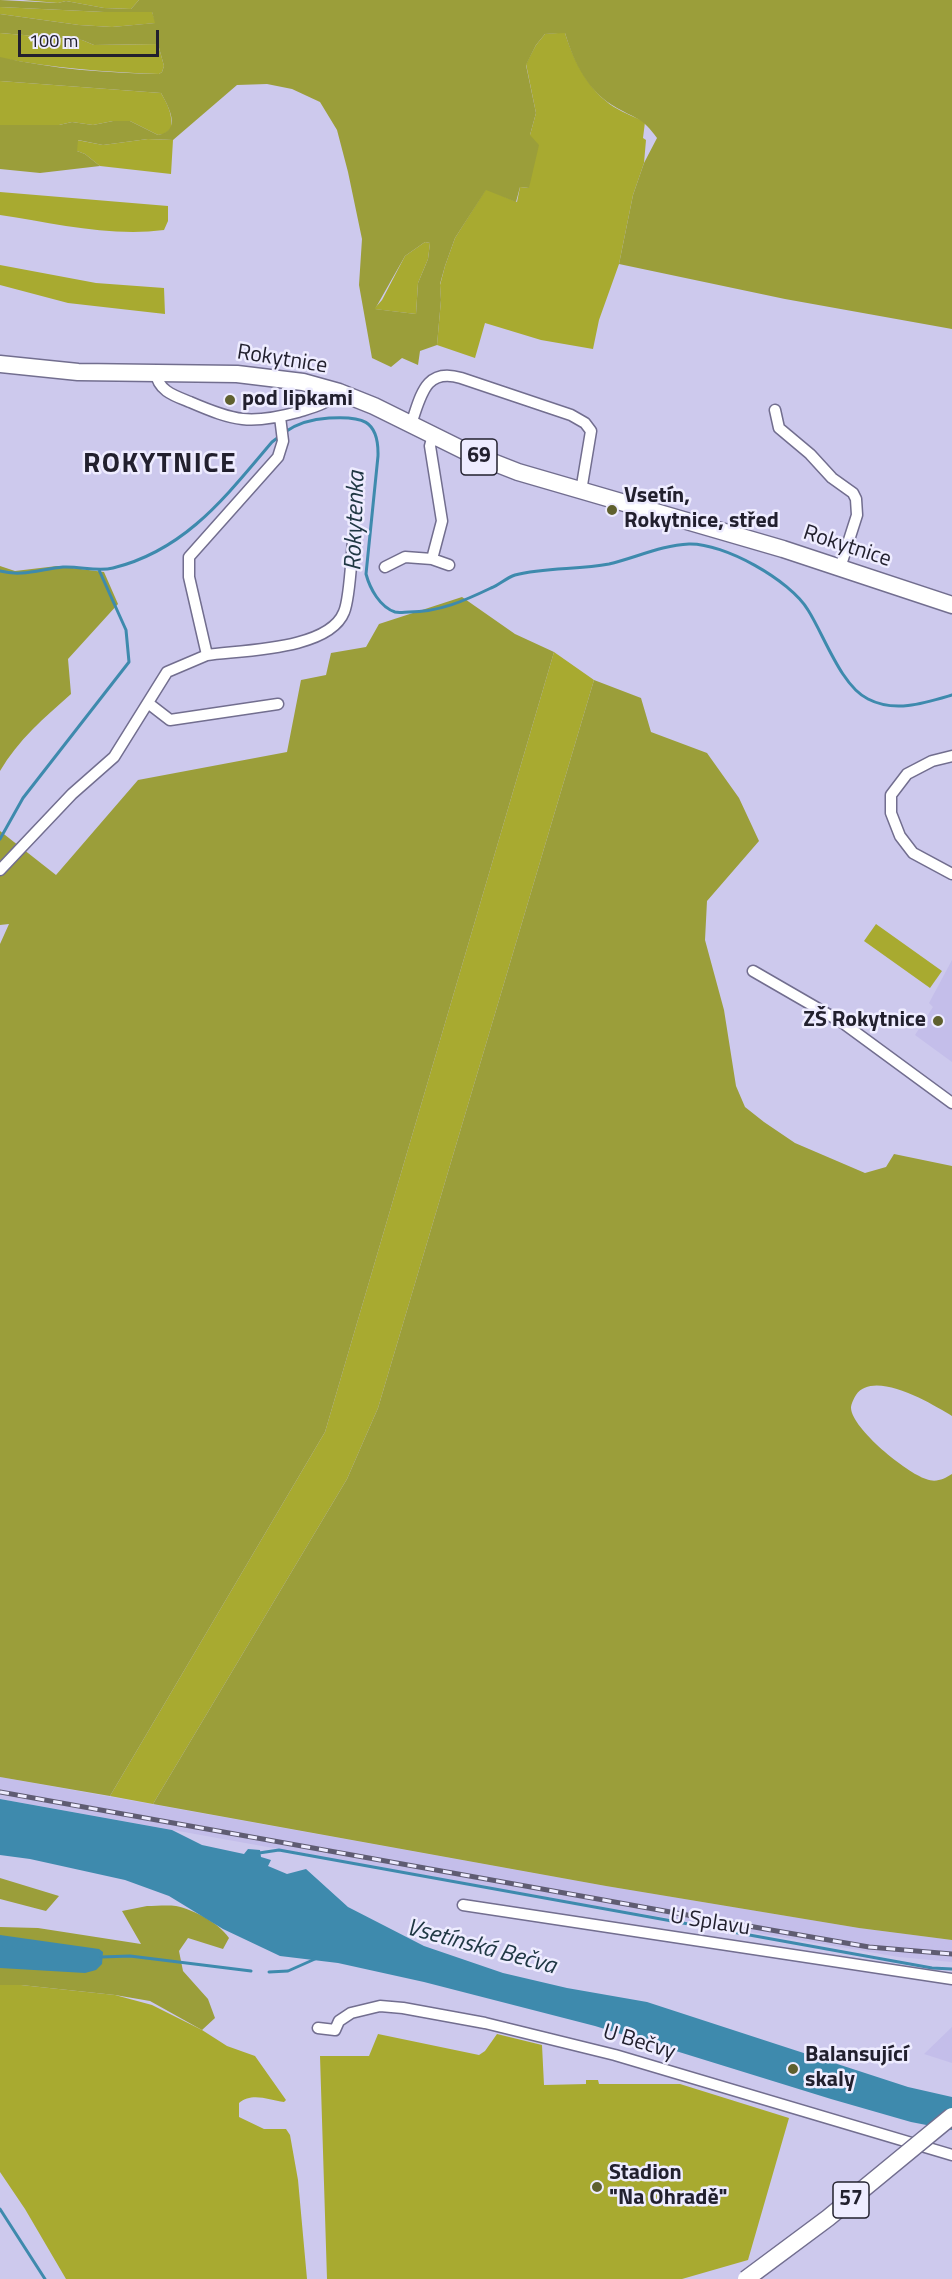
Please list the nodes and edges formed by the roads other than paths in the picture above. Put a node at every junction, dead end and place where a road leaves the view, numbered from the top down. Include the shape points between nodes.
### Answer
1 (0, 364) edge
2 (156, 374) junction
3 (339, 392) junction
4 (775, 410) dead end
5 (281, 422) junction
6 (411, 424) junction
7 (433, 435) junction
8 (581, 491) junction
9 (353, 542) dead end
10 (432, 559) junction
11 (449, 565) dead end
12 (385, 567) dead end
13 (840, 568) junction
14 (952, 605) edge
15 (207, 655) junction
16 (148, 703) junction
17 (278, 704) dead end
18 (952, 756) edge
19 (0, 870) edge
20 (952, 874) edge
21 (753, 971) dead end
22 (952, 1103) edge
23 (463, 1905) dead end
24 (952, 1979) edge
25 (318, 2028) dead end
26 (952, 2116) edge
27 (952, 2155) edge
28 (746, 2279) edge

1 - 2 main road, Rokytnice / 69
2 - 3 main road, Rokytnice / 69 via 259,376
2 - 5 street via 169,393 220,414 248,421
3 - 5 street via 324,404
3 - 6 main road, Rokytnice / 69
4 - 13 street via 779,428 856,499 856,515
5 - 15 street via 284,441 278,457 189,557 189,577
6 - 7 main road, Rokytnice / 69
6 - 8 street via 425,387 444,375 571,415 591,431
7 - 8 main road, Rokytnice / 69 via 493,463
7 - 10 street via 430,446 442,520
8 - 13 main road, Rokytnice / 69
9 - 15 street via 344,611 333,628 289,645
10 - 11 street
10 - 12 street via 405,557
13 - 14 main road, Rokytnice / 69
15 - 16 street via 167,672
16 - 17 street via 170,720
16 - 19 street via 114,757 72,794
18 - 20 street via 908,774 891,795 891,813 906,844 913,853
21 - 22 street via 843,1023
23 - 24 street, U Splavu
25 - 27 street, U Bečvy via 335,2030 339,2021 351,2013 380,2006 484,2023 596,2050
26 - 28 main road, 57, bridge

